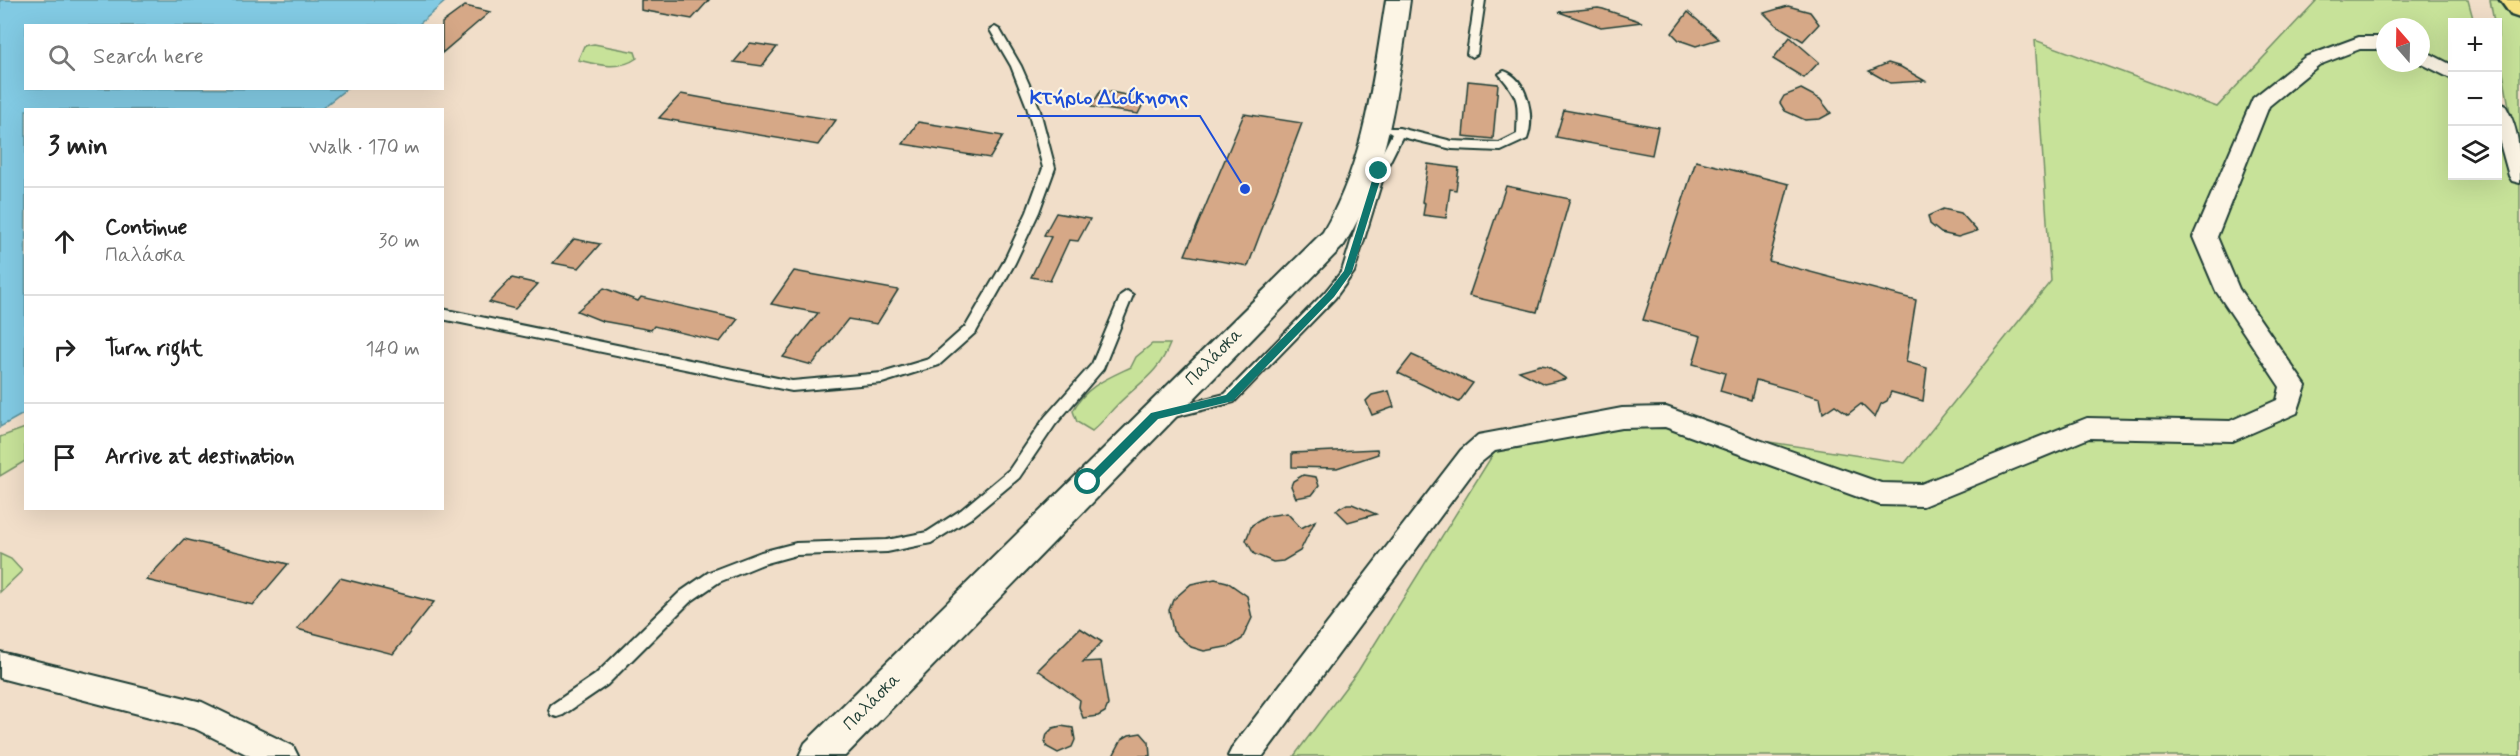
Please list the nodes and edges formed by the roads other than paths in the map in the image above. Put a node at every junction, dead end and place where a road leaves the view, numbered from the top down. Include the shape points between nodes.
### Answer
1 (1398, 0) edge
2 (1480, 0) edge
3 (2513, 0) edge
4 (2520, 10) edge
5 (995, 30) dead end
6 (2376, 43) edge
7 (1472, 54) dead end
8 (2430, 60) edge
9 (2450, 72) edge
10 (1504, 74) dead end
11 (2502, 119) edge
12 (1388, 129) junction
13 (2520, 176) edge
14 (1127, 295) dead end
15 (444, 314) edge
16 (0, 664) edge
17 (557, 710) dead end
18 (282, 756) edge
19 (819, 756) edge
20 (1244, 756) edge

1 - 12 street, Παλάσκα
2 - 7 lane
3 - 4 main road
5 - 15 lane via 1033,107 1049,168 1014,253 971,329 934,362 882,378 792,386
6 - 20 street via 2359,43 2313,61 2260,103 2205,237 2228,291 2293,386 2288,406 2233,432 2087,428 1923,495 1880,494 1666,417 1622,418 1487,442 1470,457
8 - 9 street
10 - 12 lane via 1518,86 1523,105 1523,136 1501,147 1452,146
11 - 13 street
12 - 19 street, Παλάσκα via 1348,217 1334,238
14 - 17 lane via 1098,366 1050,421 1014,474 966,514 931,537 886,546 796,549 714,577 685,597 601,680
16 - 18 street via 202,716

